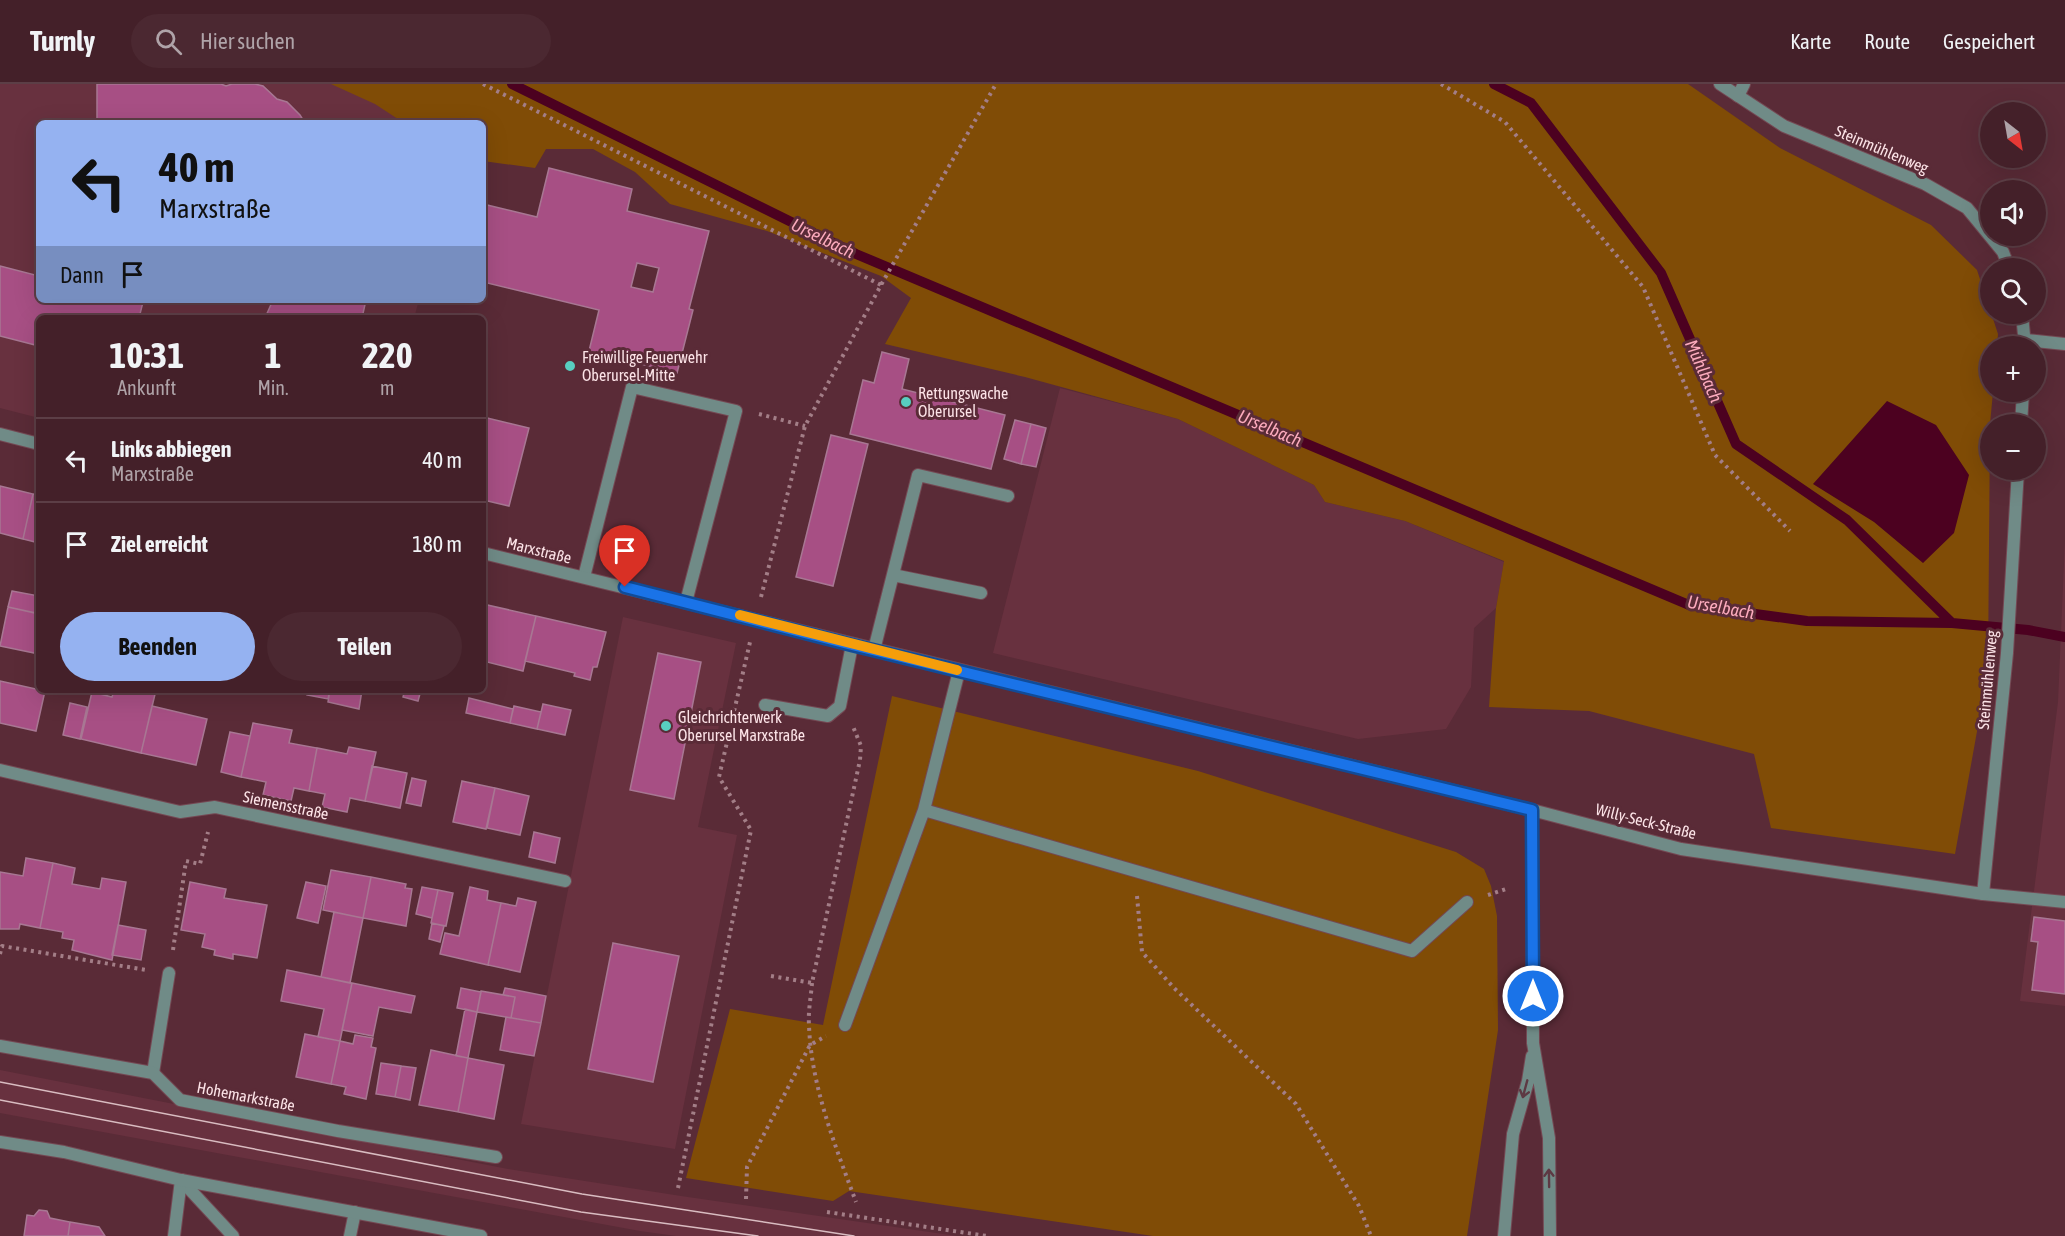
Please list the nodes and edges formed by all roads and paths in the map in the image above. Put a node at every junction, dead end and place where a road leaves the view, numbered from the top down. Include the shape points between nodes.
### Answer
1 (483, 84) edge
2 (996, 84) edge
3 (1441, 84) edge
4 (1720, 84) edge
5 (1744, 84) edge
6 (1738, 96) junction
7 (2005, 258) edge
8 (881, 285) junction
9 (2046, 344) edge
10 (2065, 344) edge
11 (736, 411) junction
12 (805, 426) junction
13 (0, 434) edge
14 (36, 443) edge
15 (2017, 480) edge
16 (1008, 496) dead end
17 (1790, 531) dead end
18 (486, 554) edge
19 (893, 575) junction
20 (584, 577) junction
21 (981, 593) dead end
22 (687, 603) junction
23 (756, 619) junction
24 (852, 645) junction
25 (874, 650) junction
26 (959, 670) junction
27 (765, 705) dead end
28 (840, 706) junction
29 (0, 770) edge
30 (215, 807) junction
31 (924, 810) junction
32 (1532, 810) junction
33 (1134, 871) junction
34 (565, 881) dead end
35 (1983, 894) junction
36 (1467, 902) dead end
37 (2065, 902) edge
38 (0, 954) edge
39 (169, 973) junction
40 (771, 976) dead end
41 (812, 983) junction
42 (845, 1025) dead end
43 (1533, 1043) junction
44 (810, 1045) junction
45 (0, 1046) edge
46 (153, 1073) junction
47 (0, 1142) edge
48 (496, 1157) dead end
49 (181, 1180) junction
50 (678, 1188) dead end
51 (746, 1199) dead end
52 (856, 1202) dead end
53 (356, 1212) junction
54 (827, 1212) dead end
55 (174, 1236) edge
56 (233, 1236) edge
57 (350, 1236) edge
58 (481, 1236) edge
59 (987, 1236) edge
60 (1371, 1236) edge
61 (1504, 1236) edge
62 (1550, 1236) edge

1 - 8 path
2 - 8 path
3 - 17 path via 1505,122 1643,287 1715,455
4 - 6 street, Steinmühlenweg
5 - 6 street
6 - 7 street, Steinmühlenweg via 1784,126 1925,184 1966,208
8 - 12 path
9 - 10 street
11 - 12 path
11 - 20 street via 632,387
11 - 22 street
12 - 23 path
13 - 14 street
15 - 35 street, Steinmühlenweg via 2007,653
16 - 19 street via 918,475
18 - 20 street, Marxstraße
19 - 21 street
19 - 25 street
20 - 22 street, Marxstraße
22 - 23 street, Marxstraße
23 - 24 street, Marxstraße
23 - 50 path via 719,777 751,830
24 - 25 street, Marxstraße
24 - 28 street
25 - 26 street, Marxstraße
26 - 31 street
26 - 32 street, Marxstraße
27 - 28 street via 828,716
28 - 41 path via 855,728 861,746 860,760
29 - 30 street, Siemensstraße via 180,812
30 - 34 street, Siemensstraße
30 - 39 path via 200,864 186,861
31 - 33 street
31 - 42 street
32 - 35 street, Willy-Seck-Straße via 1682,849
32 - 43 street
33 - 36 street via 1412,951
33 - 60 path via 1142,952 1174,988 1296,1104 1359,1206
35 - 37 street, Willy-Seck-Straße
38 - 39 path via 2,946
39 - 46 street
40 - 41 path
41 - 44 path
43 -> 61 street via 1528,1081 1513,1134
62 -> 43 street via 1549,1137
44 - 51 path via 747,1167
44 - 52 path via 826,1124
45 - 46 street
46 - 48 street, Hohemarkstraße via 180,1100
47 - 49 street via 64,1152
49 - 53 street
49 - 55 street
49 - 56 street
53 - 57 street
53 - 58 street
54 - 59 path

